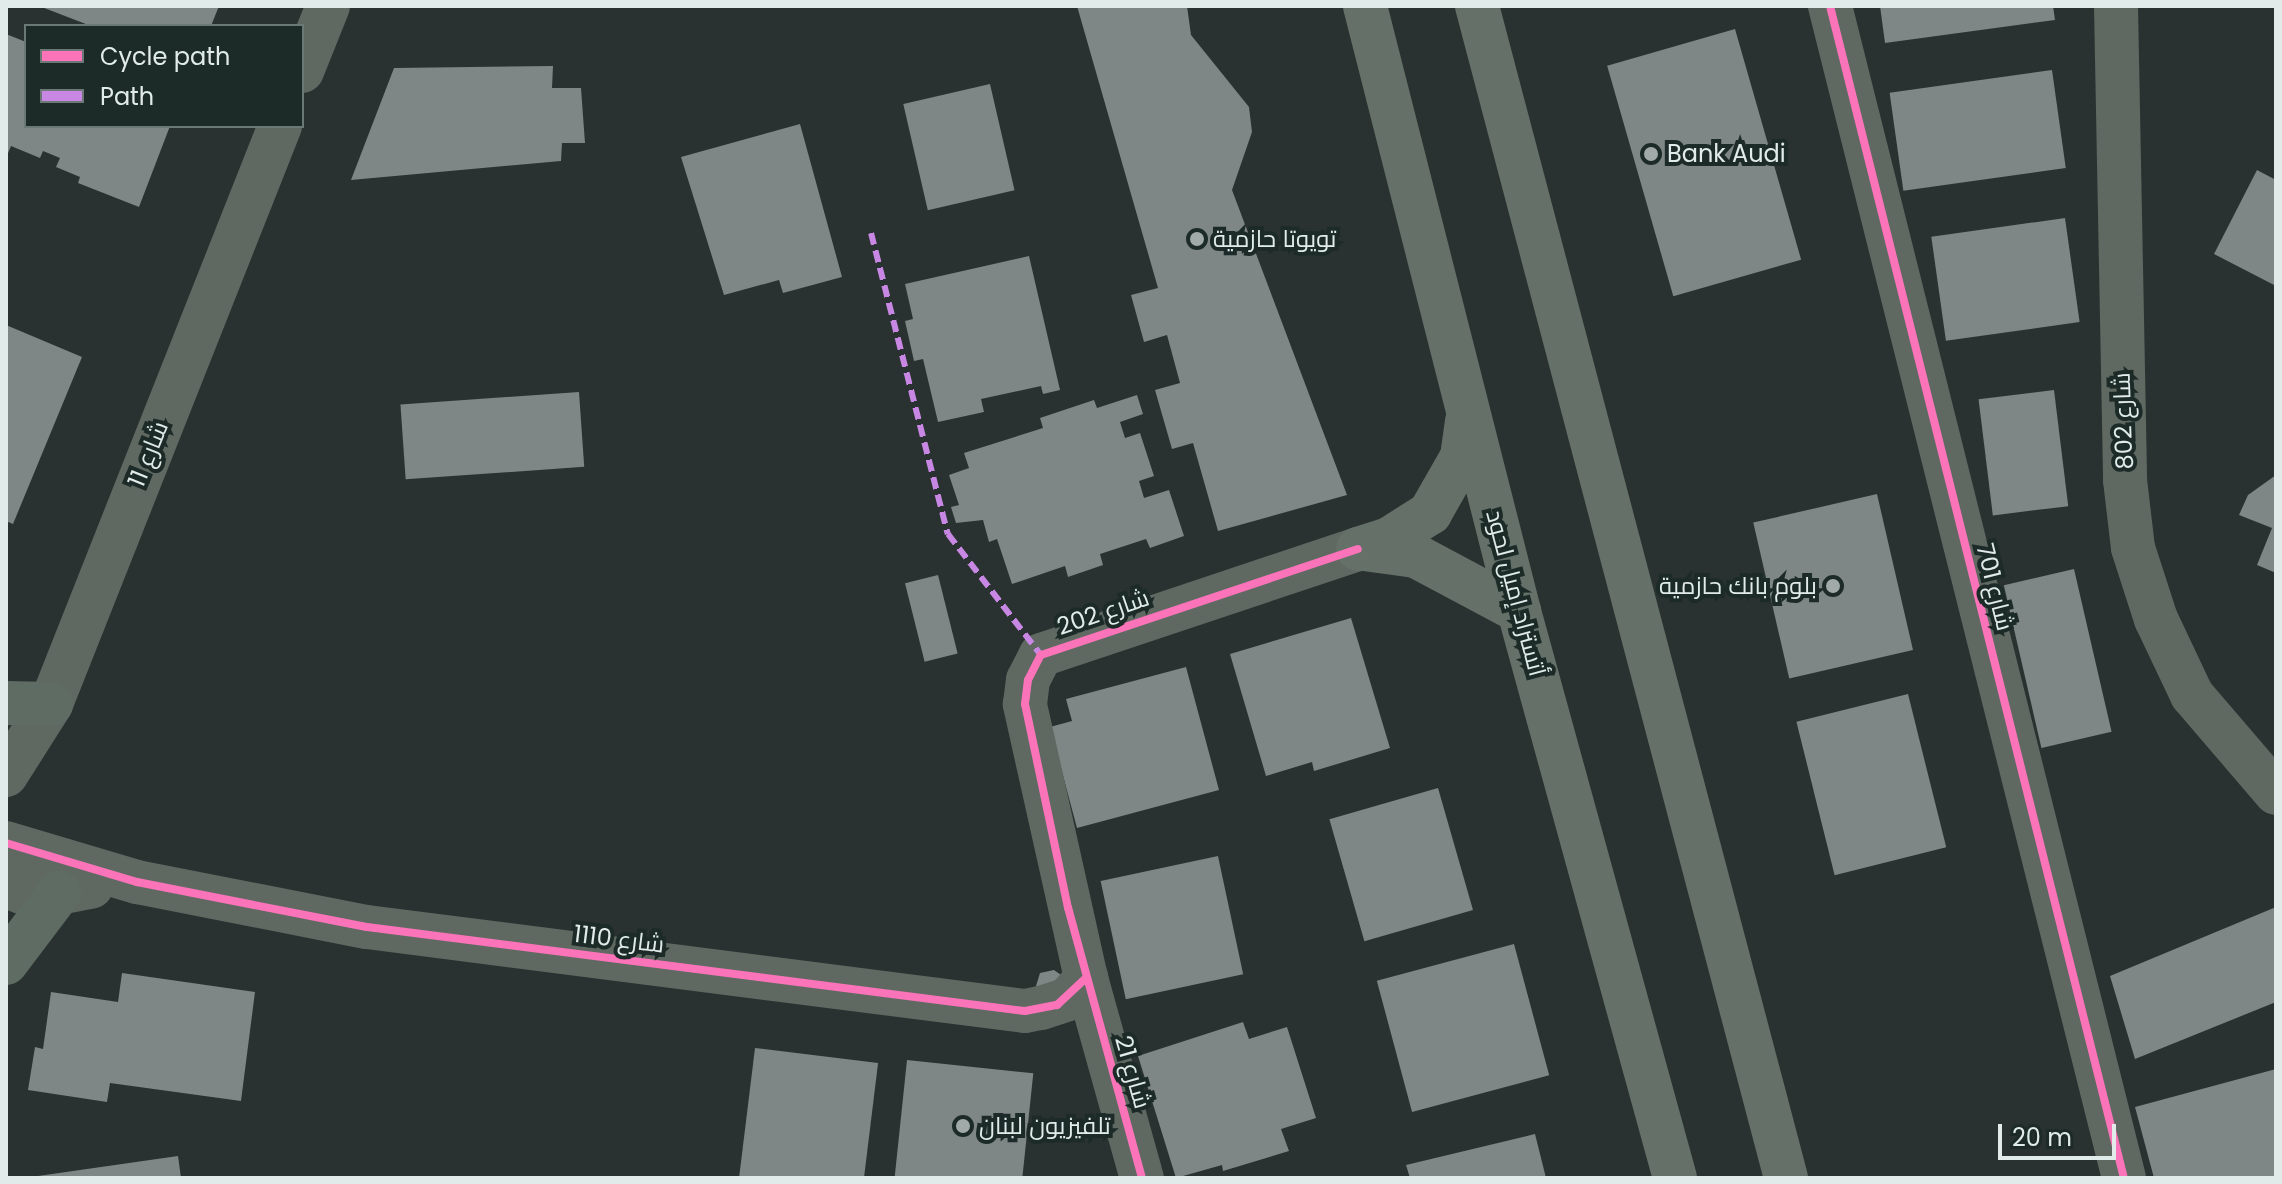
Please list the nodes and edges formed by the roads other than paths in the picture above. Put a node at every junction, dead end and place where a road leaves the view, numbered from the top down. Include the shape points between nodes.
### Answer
1 (328, 6) edge
2 (1365, 6) edge
3 (1830, 6) edge
4 (2116, 6) edge
5 (1479, 7) edge
6 (304, 66) edge
7 (279, 128) edge
8 (1469, 409) junction
9 (1358, 549) junction
10 (1519, 611) junction
11 (6, 703) edge
12 (51, 704) junction
13 (6, 775) edge
14 (2276, 793) edge
15 (6, 843) edge
16 (137, 882) junction
17 (6, 886) edge
18 (59, 893) junction
19 (6, 963) edge
20 (1086, 978) junction
21 (1142, 1178) edge
22 (1675, 1178) edge
23 (1786, 1178) edge
24 (2124, 1178) edge

1 - 6 street
2 - 8 highway, أتستراد إميل لحود
3 - 24 street, شارع 701
4 - 14 street, شارع 802 via 2124,464 2133,548 2156,619 2192,695
5 - 23 highway
7 - 12 street, شارع 11
8 - 9 highway via 1462,457 1430,513 1389,539
8 - 10 highway, أتستراد إميل لحود
9 - 10 highway via 1416,556
9 - 20 street, شارع 202 via 1041,655 1028,680 1025,704
10 - 22 highway, أتستراد إميل لحود
11 - 12 main road
12 - 13 street, شارع 11
15 - 16 street
16 - 18 street
16 - 20 street, شارع 1110 via 367,927 1025,1011 1057,1005
17 - 18 street
18 - 19 main road
20 - 21 street, شارع 21

